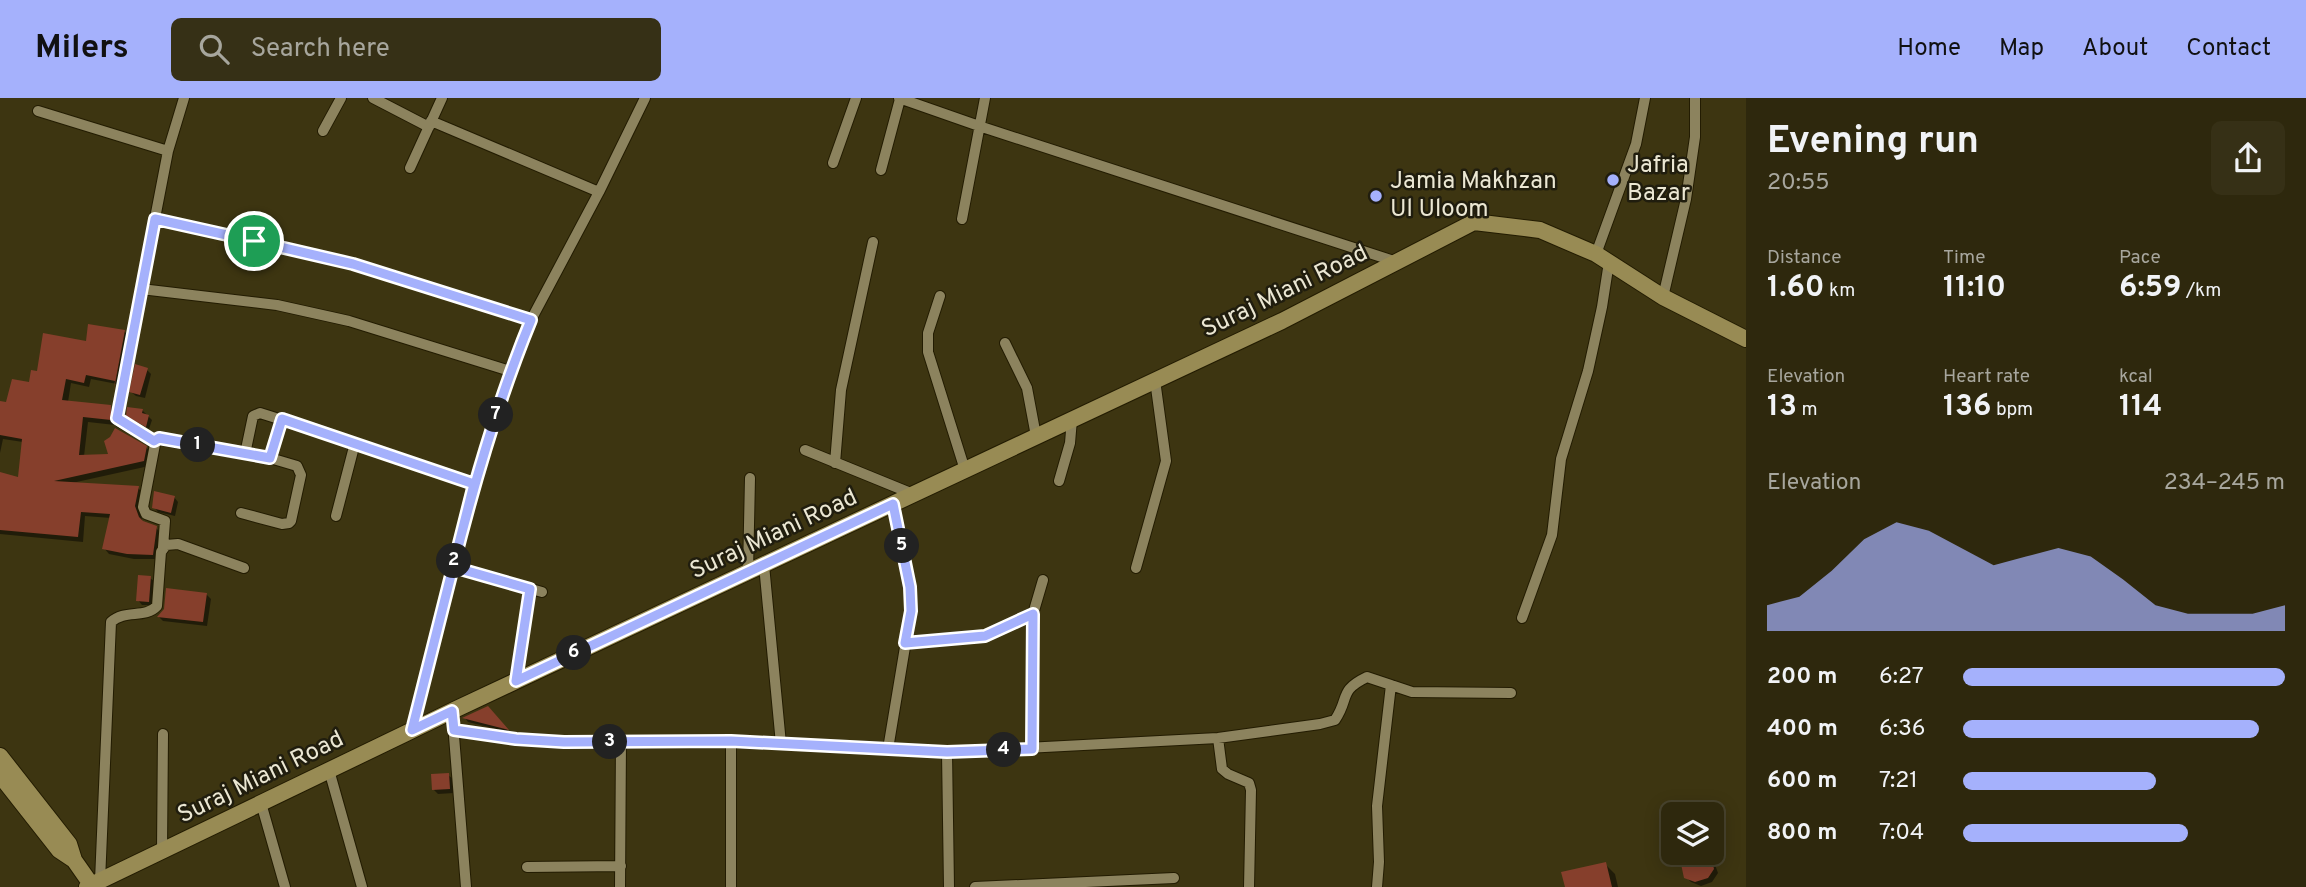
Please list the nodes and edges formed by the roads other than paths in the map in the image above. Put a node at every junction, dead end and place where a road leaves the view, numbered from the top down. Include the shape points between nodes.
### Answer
1 (184, 98) edge
2 (341, 98) edge
3 (373, 98) edge
4 (442, 98) edge
5 (645, 98) edge
6 (856, 98) edge
7 (900, 98) edge
8 (985, 98) edge
9 (1645, 98) edge
10 (1695, 98) edge
11 (38, 111) dead end
12 (430, 124) junction
13 (979, 126) junction
14 (323, 131) dead end
15 (168, 151) junction
16 (833, 163) dead end
17 (410, 168) dead end
18 (881, 170) dead end
19 (599, 192) junction
20 (155, 219) junction
21 (962, 219) dead end
22 (873, 242) dead end
23 (1603, 258) junction
24 (1396, 262) junction
25 (141, 289) junction
26 (940, 296) dead end
27 (1663, 297) junction
28 (531, 320) junction
29 (1746, 339) edge
30 (1005, 344) dead end
31 (510, 371) junction
32 (1155, 380) junction
33 (282, 419) junction
34 (1072, 419) junction
35 (1037, 436) junction
36 (154, 441) junction
37 (355, 443) junction
38 (805, 450) dead end
39 (245, 454) junction
40 (270, 458) junction
41 (835, 463) junction
42 (965, 470) junction
43 (750, 478) dead end
44 (1059, 481) dead end
45 (474, 484) junction
46 (913, 494) junction
47 (893, 504) junction
48 (241, 513) dead end
49 (336, 516) dead end
50 (163, 548) junction
51 (764, 565) junction
52 (453, 567) junction
53 (244, 568) dead end
54 (1136, 568) dead end
55 (748, 572) junction
56 (1043, 580) dead end
57 (530, 589) junction
58 (542, 592) dead end
59 (1033, 614) junction
60 (1522, 618) dead end
61 (905, 643) junction
62 (516, 681) junction
63 (1391, 685) junction
64 (1511, 693) dead end
65 (452, 711) junction
66 (412, 730) junction
67 (454, 730) junction
68 (163, 734) dead end
69 (1218, 738) junction
70 (621, 741) junction
71 (731, 741) junction
72 (781, 744) junction
73 (888, 749) junction
74 (1032, 749) junction
75 (947, 752) junction
76 (0, 755) edge
77 (329, 770) junction
78 (0, 775) edge
79 (261, 803) junction
80 (162, 851) junction
81 (74, 860) junction
82 (621, 866) junction
83 (527, 867) dead end
84 (1174, 878) dead end
85 (1110, 884) edge
86 (93, 885) edge
87 (1030, 886) edge
88 (285, 887) edge
89 (362, 887) edge
90 (466, 887) edge
91 (620, 887) edge
92 (731, 887) edge
93 (949, 887) edge
94 (975, 887) edge
95 (1249, 887) edge
96 (1377, 887) edge

1 - 15 street
2 - 14 street
3 - 12 street
4 - 12 street
5 - 19 street
6 - 16 street
7 - 13 street
7 - 18 street
8 - 13 street
9 - 23 street
10 - 27 street via 1686,199
11 - 15 street
12 - 17 street
12 - 19 street
13 - 21 street
13 - 24 street
15 - 20 street
19 - 28 street
20 - 25 street
20 - 28 street via 353,264
22 - 41 street via 841,390
23 - 24 street, Suraj Miani Road via 1540,230 1474,222
23 - 27 street
23 - 60 street via 1604,297 1562,459 1552,535
24 - 32 street, Suraj Miani Road
25 - 31 street via 277,305 349,321
25 - 36 street via 117,415 120,422
26 - 42 street via 928,333 928,352
27 - 29 street
28 - 31 street
30 - 35 street via 1027,388
31 - 45 street
32 - 34 street, Suraj Miani Road
32 - 54 street via 1166,461
33 - 37 street
33 - 39 street via 255,413
33 - 40 street
34 - 35 street, Suraj Miani Road
34 - 44 street
35 - 42 street, Suraj Miani Road
36 - 39 street via 159,438
36 - 50 street via 143,506 146,513 165,521
37 - 45 street
37 - 49 street
38 - 41 street
39 - 40 street
40 - 48 street via 300,470 291,520 282,524
41 - 46 street
42 - 46 street, Suraj Miani Road
43 - 55 street
45 - 52 street
46 - 47 street, Suraj Miani Road
47 - 51 street, Suraj Miani Road
47 - 61 street via 910,587
50 - 53 street via 178,544
50 - 86 street via 157,606 111,622
51 - 55 street, Suraj Miani Road
51 - 72 street
52 - 57 street
52 - 66 street
55 - 62 street, Suraj Miani Road
56 - 59 street
57 - 58 street
57 - 62 street
59 - 61 street via 985,636
59 - 74 street
61 - 73 street
62 - 65 street, Suraj Miani Road
63 - 64 street via 1412,692
63 - 69 street via 1367,677 1353,684 1335,720
63 - 96 street via 1377,806
65 - 66 street, Suraj Miani Road
65 - 67 street
66 - 77 street, Suraj Miani Road
67 - 70 street via 516,739
67 - 90 street
68 - 80 street
69 - 74 street
69 - 95 street via 1223,769 1249,783 1251,790
70 - 71 street
70 - 82 street
71 - 72 street
71 - 92 street
72 - 73 street
73 - 75 street
74 - 75 street
75 - 93 street
76 - 81 street via 69,844
77 - 79 street, Suraj Miani Road
77 - 89 street
78 - 81 street via 59,850
79 - 80 street, Suraj Miani Road
79 - 88 street
80 - 86 street, Suraj Miani Road
81 - 86 street
82 - 83 street
82 - 91 street
84 - 85 street
85 - 87 street
87 - 94 street

